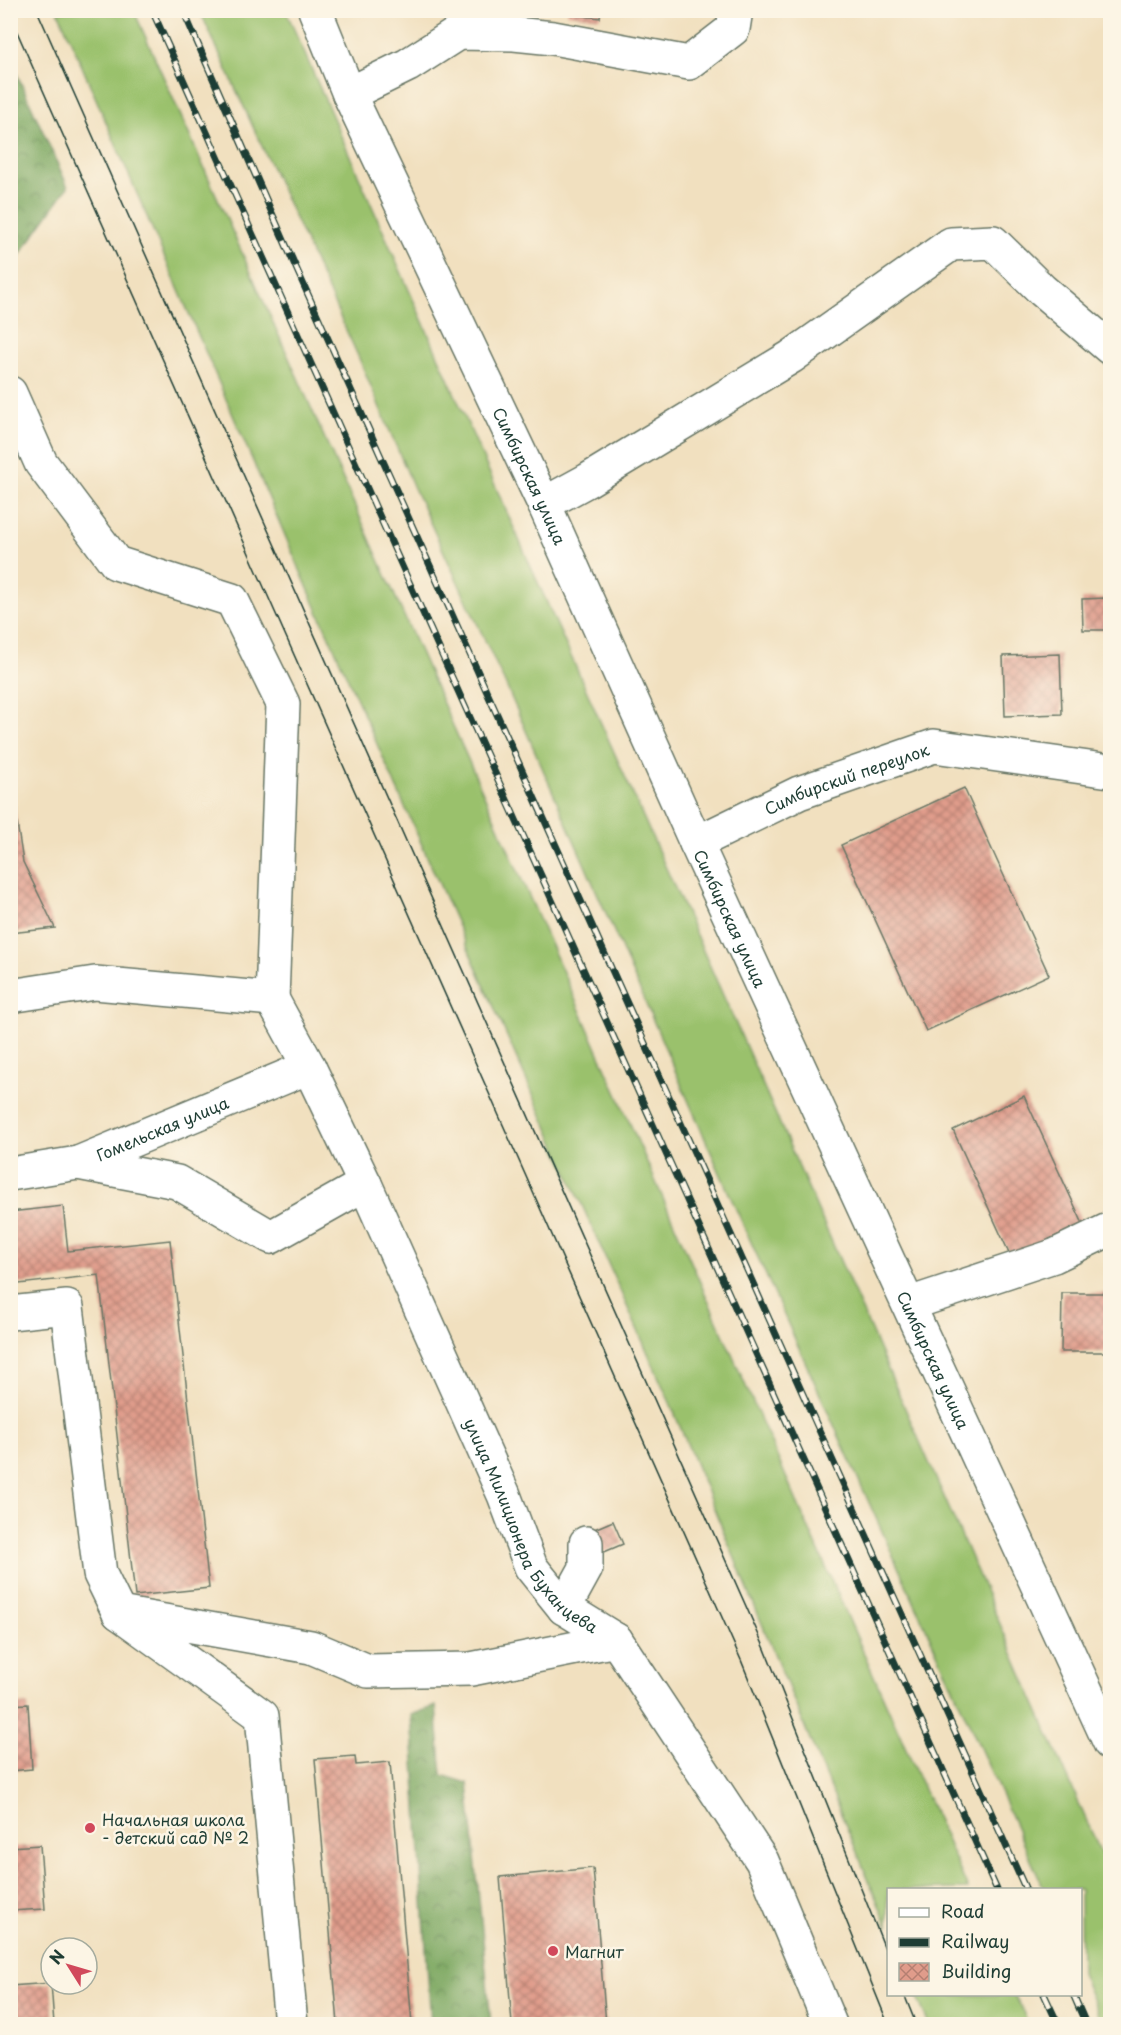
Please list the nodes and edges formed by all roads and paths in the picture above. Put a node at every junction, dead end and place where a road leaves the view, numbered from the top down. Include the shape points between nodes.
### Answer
1 (315, 10) edge
2 (736, 10) edge
3 (462, 22) edge
4 (349, 94) junction
5 (1110, 348) edge
6 (10, 393) edge
7 (544, 504) junction
8 (1110, 771) edge
9 (696, 843) junction
10 (10, 996) edge
11 (272, 999) junction
12 (309, 1067) junction
13 (78, 1163) junction
14 (10, 1174) edge
15 (365, 1184) junction
16 (1110, 1229) edge
17 (909, 1304) junction
18 (10, 1313) edge
19 (586, 1543) dead end
20 (564, 1608) junction
21 (119, 1613) junction
22 (616, 1640) junction
23 (1110, 1743) edge
24 (291, 2025) edge
25 (830, 2025) edge

1 - 4 street, Симбирская улица
2 - 3 street via 733,29 689,63
3 - 4 street via 408,65
4 - 7 street, Симбирская улица
5 - 7 street via 993,242 951,244 791,357
6 - 11 street via 41,463 116,562 232,600 283,704
7 - 9 street, Симбирская улица
8 - 9 street, Симбирский переулок via 934,746 799,793
9 - 17 street, Симбирская улица
10 - 11 street via 95,982
11 - 12 street, улица Милиционера Буханцева
12 - 13 street, Гомельская улица
12 - 15 street, улица Милиционера Буханцева
13 - 14 street, Гомельская улица
13 - 15 street via 177,1182 271,1237
15 - 20 street, улица Милиционера Буханцева via 504,1496 531,1567
16 - 17 street via 1054,1256
17 - 23 street, Симбирская улица
18 - 21 street via 67,1307 100,1574
19 - 20 street via 586,1568
20 - 22 street, улица Милиционера Буханцева
21 - 22 street via 311,1647 369,1671 471,1669
21 - 24 street via 262,1716
22 - 25 street, улица Милиционера Буханцева via 762,1861

